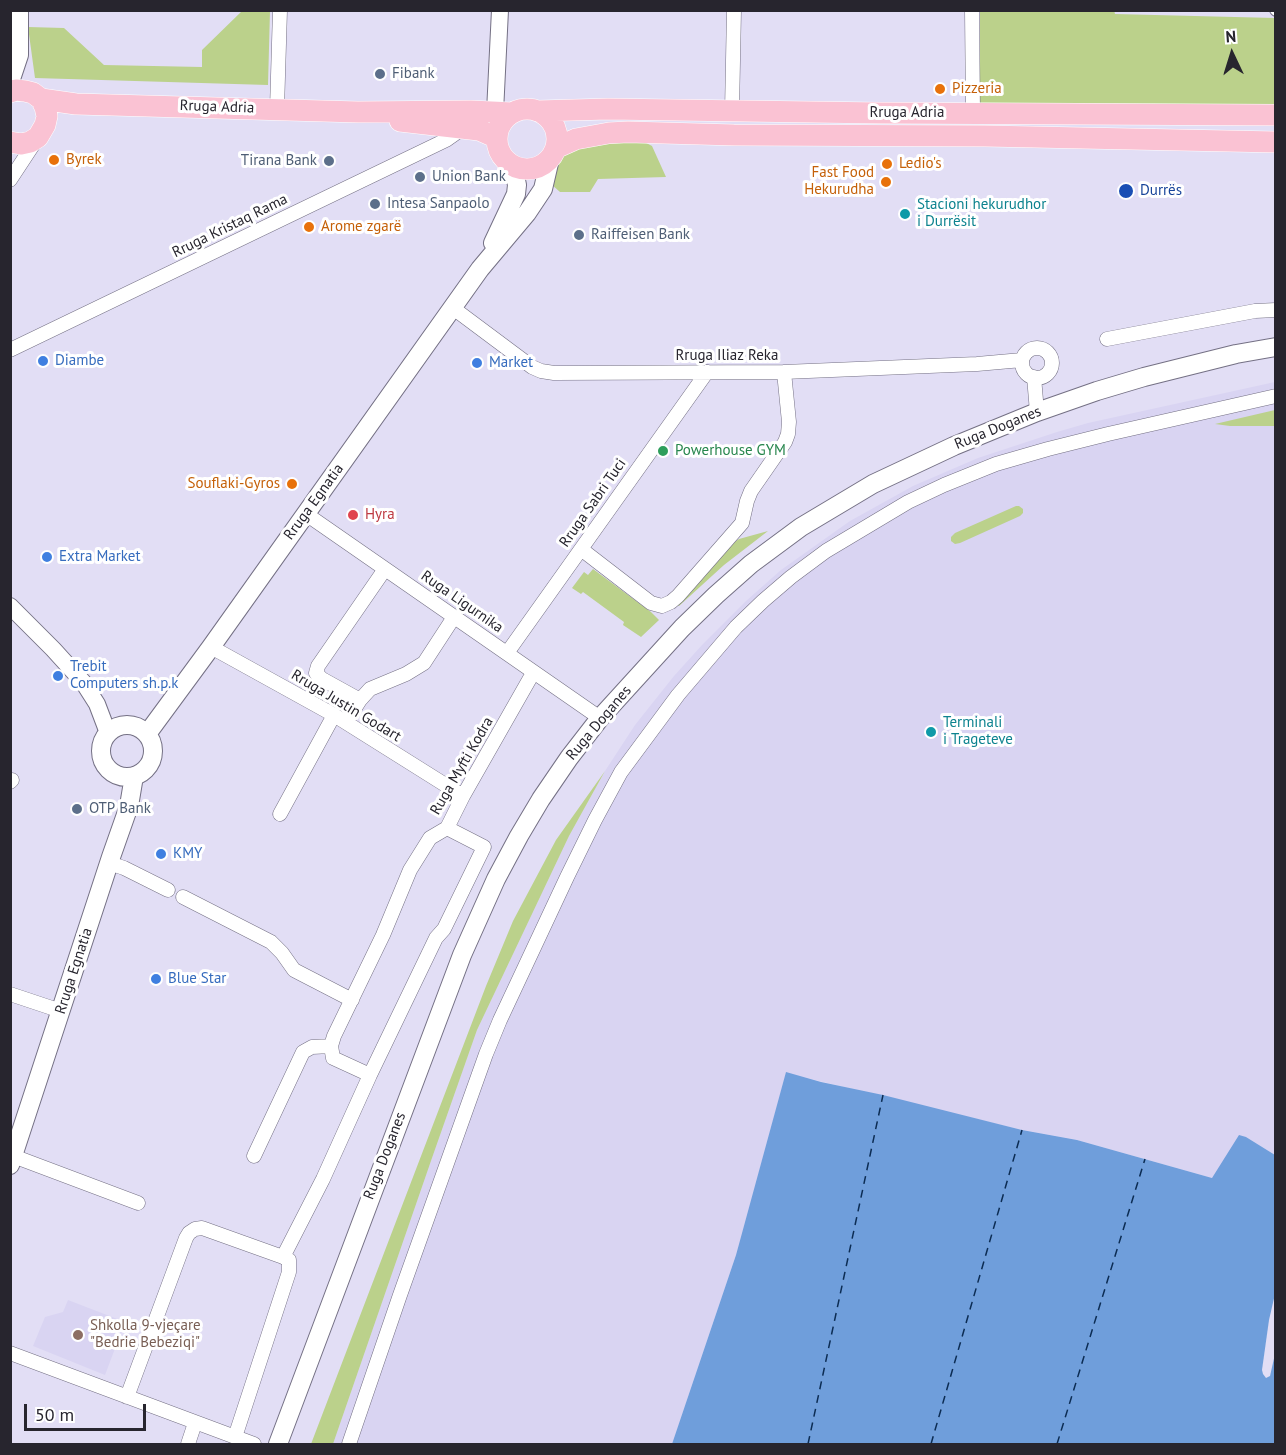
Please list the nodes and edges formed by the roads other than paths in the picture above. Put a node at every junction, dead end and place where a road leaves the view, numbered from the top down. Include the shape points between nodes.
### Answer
1 (19, 10) edge
2 (280, 10) edge
3 (500, 10) edge
4 (734, 10) edge
5 (972, 10) edge
6 (19, 54) junction
7 (10, 82) edge
8 (10, 92) edge
9 (37, 96) junction
10 (76, 104) junction
11 (277, 109) junction
12 (538, 111) junction
13 (732, 111) junction
14 (358, 112) junction
15 (504, 113) junction
16 (973, 113) junction
17 (1275, 115) edge
18 (463, 128) junction
19 (42, 131) junction
20 (497, 138) junction
21 (10, 142) edge
22 (1275, 142) edge
23 (553, 154) junction
24 (513, 165) junction
25 (10, 180) edge
26 (480, 269) junction
27 (453, 308) junction
28 (1275, 310) edge
29 (1107, 339) dead end
30 (1275, 346) edge
31 (10, 350) edge
32 (1022, 360) junction
33 (707, 372) junction
34 (784, 372) junction
35 (1038, 377) junction
36 (1275, 396) edge
37 (1041, 410) junction
38 (306, 514) junction
39 (581, 549) junction
40 (385, 569) junction
41 (10, 606) edge
42 (454, 617) junction
43 (211, 647) junction
44 (507, 653) junction
45 (533, 673) junction
46 (360, 700) junction
47 (600, 718) junction
48 (340, 719) junction
49 (108, 733) junction
50 (147, 734) junction
51 (134, 776) junction
52 (463, 796) junction
53 (280, 814) dead end
54 (447, 828) junction
55 (109, 863) junction
56 (168, 890) dead end
57 (183, 897) dead end
58 (10, 994) edge
59 (352, 1000) junction
60 (61, 1011) junction
61 (331, 1046) junction
62 (370, 1075) junction
63 (254, 1156) dead end
64 (12, 1160) edge
65 (138, 1203) dead end
66 (283, 1257) junction
67 (10, 1353) edge
68 (127, 1397) junction
69 (195, 1423) junction
70 (235, 1437) junction
71 (188, 1444) edge
72 (254, 1444) edge
73 (278, 1444) edge
74 (349, 1444) edge

1 - 6 main road
2 - 11 street
3 - 15 street
4 - 13 street
5 - 16 street
6 - 7 main road
6 - 9 main road
8 - 9 main road, Rruga Adria via 25,91
9 - 10 main road, Rruga Adria
9 - 19 main road via 47,116
10 - 11 main road, Rruga Adria
10 - 19 main road
11 - 14 main road, Rruga Adria
12 - 13 main road, Rruga Adria
12 - 15 main road
12 - 23 main road via 556,128
13 - 16 main road, Rruga Adria
14 - 15 main road, Rruga Adria
14 - 18 main road, Rruga Adria via 407,123
15 - 20 main road
16 - 17 main road, Rruga Adria
18 - 20 main road, Rruga Adria
18 - 31 street, Rruga Kristaq Rama
19 - 21 main road via 30,142
19 - 25 street
20 - 24 main road via 501,154
22 - 23 main road, Rruga Adria via 628,132 576,139
23 - 24 main road via 533,169
23 - 26 main road, Rruga Egnatia via 543,189
24 - 26 main road, Rruga Egnatia via 516,194
26 - 27 main road, Rruga Egnatia
27 - 33 street, Rruga Iliaz Reka via 541,370
27 - 38 main road, Rruga Egnatia
28 - 29 street
30 - 37 main road, Ruga Doganes via 1144,377
32 - 34 street, Rruga Iliaz Reka
32 - 35 street via 1024,371
32 - 35 street via 1029,350 1046,351 1051,368
33 - 34 street, Rruga Iliaz Reka
33 - 39 street, Rruga Sabri Tuci
34 - 39 street via 789,422 785,442 751,491 741,523 678,596 662,606 651,603
35 - 37 street
36 - 74 street via 1048,449 996,464 944,486 908,502 826,551 736,627 678,695 621,772 567,878 486,1054
37 - 47 main road, Ruga Doganes via 905,468 783,539 682,628
38 - 40 street, Ruga Ligurnika
38 - 43 main road, Rruga Egnatia
39 - 44 street, Rruga Sabri Tuci
40 - 42 street, Ruga Ligurnika
40 - 46 street via 316,673
41 - 49 street via 82,682 97,704
42 - 44 street, Ruga Ligurnika
42 - 46 street via 424,663 370,689
43 - 48 street, Rruga Justin Godart
43 - 50 main road, Rruga Egnatia
44 - 45 street, Ruga Ligurnika
45 - 47 street, Ruga Ligurnika
45 - 52 street, Ruga Myfti Kodra
46 - 48 street
47 - 73 main road, Ruga Doganes via 519,836 462,955
48 - 52 street, Rruga Justin Godart
48 - 53 street
49 - 50 main road via 128,725
49 - 51 main road via 101,748 105,764 118,775
50 - 51 main road via 152,758
51 - 55 main road, Rruga Egnatia via 129,806
52 - 54 street, Ruga Myfti Kodra
54 - 59 street, Ruga Myfti Kodra via 430,838 410,870
54 - 62 street via 484,847
55 - 56 street
55 - 60 main road, Rruga Egnatia
57 - 59 street via 271,942 294,970
58 - 60 street
59 - 61 street, Ruga Myfti Kodra
60 - 64 main road, Rruga Egnatia
61 - 62 street via 333,1058
61 - 63 street via 312,1047 303,1052
62 - 66 street
64 - 65 street
66 - 68 street via 202,1228 189,1233
66 - 70 street via 289,1260 289,1272
67 - 68 street
68 - 69 street
69 - 70 street
69 - 71 street
70 - 72 street

